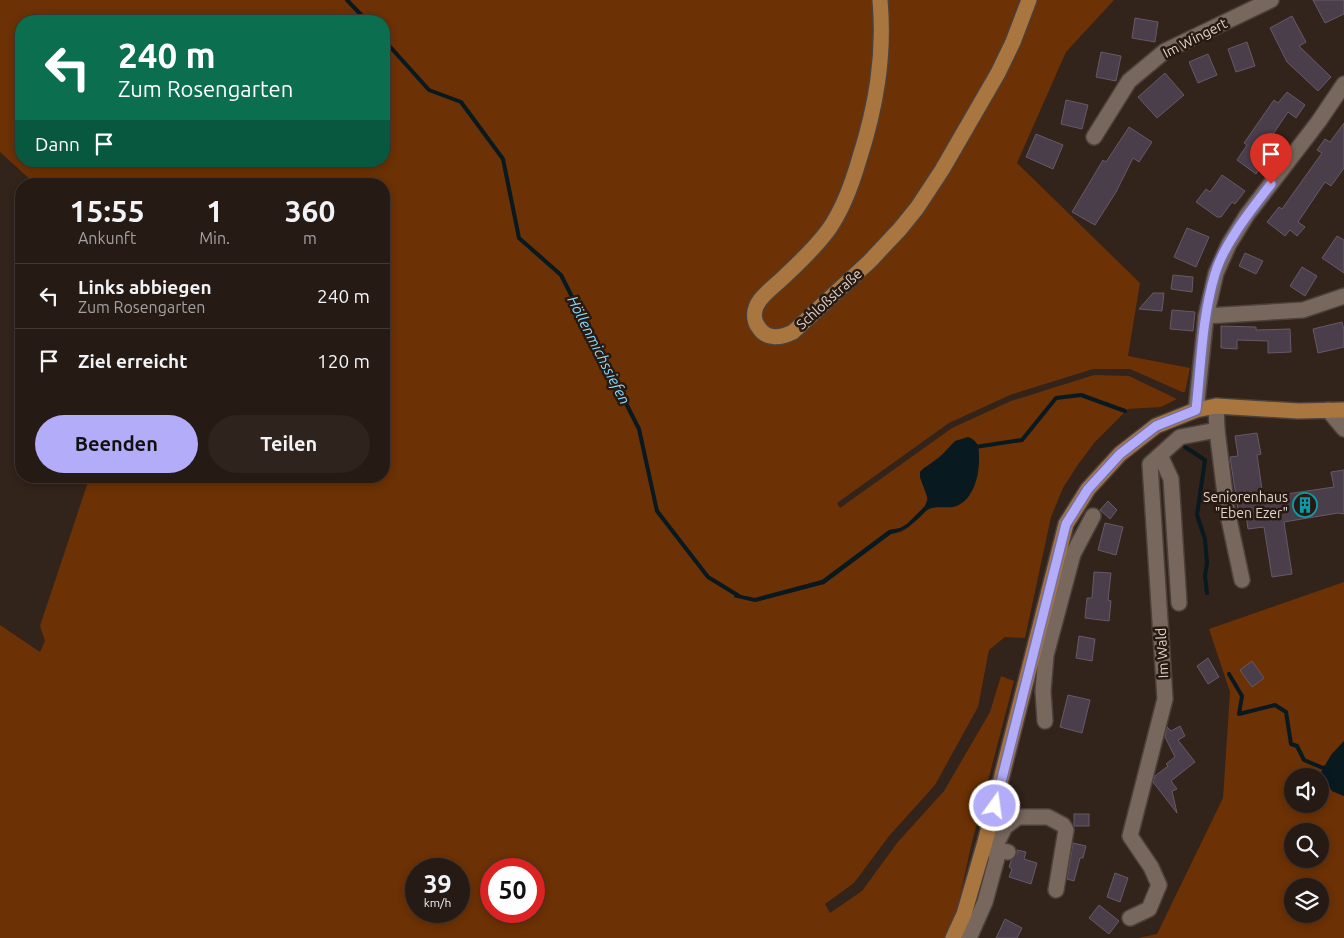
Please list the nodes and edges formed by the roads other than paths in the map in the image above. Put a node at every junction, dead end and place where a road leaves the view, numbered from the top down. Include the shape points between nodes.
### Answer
1 (880, 0) edge
2 (1029, 0) edge
3 (1271, 0) edge
4 (1344, 84) edge
5 (1094, 136) dead end
6 (1344, 296) edge
7 (1206, 316) junction
8 (1216, 406) junction
9 (1196, 410) junction
10 (1328, 410) junction
11 (1344, 410) edge
12 (1344, 429) edge
13 (1217, 430) junction
14 (1160, 455) junction
15 (1093, 516) dead end
16 (1242, 580) dead end
17 (1179, 603) dead end
18 (1046, 655) junction
19 (1031, 662) junction
20 (1045, 721) dead end
21 (996, 848) junction
22 (1056, 890) dead end
23 (1130, 918) dead end
24 (953, 938) edge
25 (969, 938) edge

1 - 2 main road, Schloßstraße via 882,46 878,83 855,174 827,231 758,305 756,323 767,335 780,337 793,332 900,229 942,170 998,73
3 - 5 street, Im Wingert via 1165,51 1129,81
4 - 7 street via 1229,244 1216,272
6 - 7 street via 1304,310
7 - 9 street
8 - 9 main road
8 - 10 main road
8 - 13 street
9 - 19 main road via 1156,426 1120,454 1088,489 1066,524
10 - 11 main road
10 - 12 street
13 - 14 street, Im Wald via 1180,437
13 - 16 street via 1227,510
14 - 17 street via 1171,479
14 - 23 street, Im Wald via 1150,464 1165,698 1130,836 1159,885 1149,909
15 - 18 street via 1073,554
18 - 19 street
18 - 20 street
19 - 21 main road
21 - 22 street via 1005,827 1018,817 1048,817 1064,825 1066,830
21 - 24 main road
21 - 25 street via 984,902

